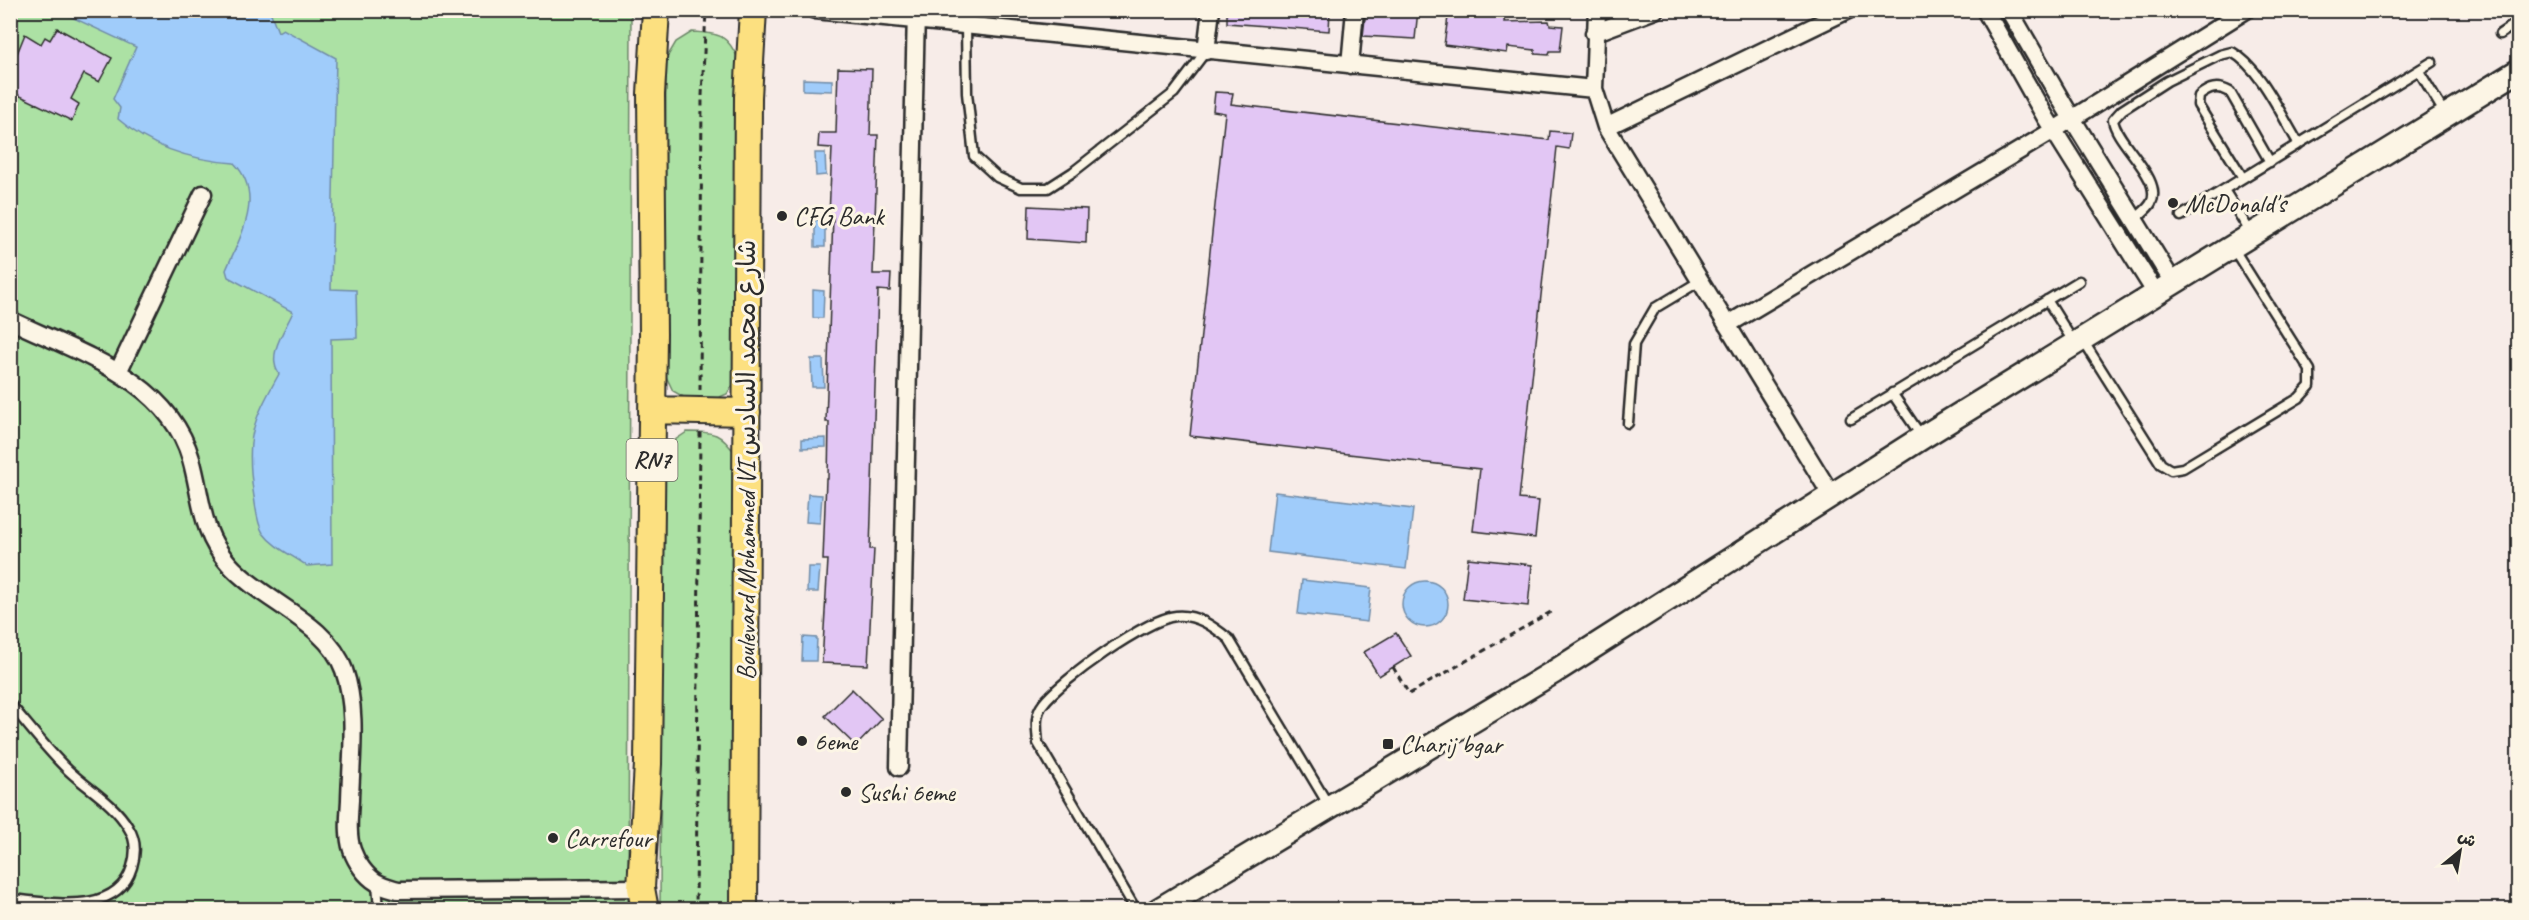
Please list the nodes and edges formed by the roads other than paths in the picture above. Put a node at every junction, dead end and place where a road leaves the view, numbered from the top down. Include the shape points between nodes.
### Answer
1 (656, 10) edge
2 (753, 10) edge
3 (815, 10) edge
4 (1211, 10) edge
5 (1354, 10) edge
6 (1598, 10) edge
7 (1655, 10) edge
8 (1848, 10) edge
9 (1985, 10) edge
10 (2009, 10) edge
11 (2246, 10) edge
12 (916, 16) edge
13 (2518, 22) edge
14 (966, 26) junction
15 (1594, 33) junction
16 (2500, 34) dead end
17 (1206, 51) junction
18 (2432, 62) dead end
19 (1350, 65) junction
20 (2419, 70) junction
21 (2518, 71) edge
22 (1594, 89) junction
23 (2446, 116) junction
24 (2071, 118) junction
25 (1606, 127) junction
26 (2054, 130) junction
27 (2299, 144) junction
28 (2270, 162) junction
29 (2243, 178) junction
30 (2224, 190) junction
31 (203, 194) dead end
32 (2181, 216) dead end
33 (2135, 219) junction
34 (2253, 236) junction
35 (2233, 248) junction
36 (1700, 281) junction
37 (2079, 281) dead end
38 (2166, 289) junction
39 (2047, 300) junction
40 (10, 320) edge
41 (1727, 325) junction
42 (2078, 341) junction
43 (118, 372) junction
44 (1892, 393) junction
45 (652, 410) junction
46 (747, 412) junction
47 (1851, 419) dead end
48 (1628, 423) dead end
49 (1923, 437) junction
50 (1832, 496) junction
51 (10, 704) edge
52 (899, 767) dead end
53 (1329, 806) junction
54 (376, 883) junction
55 (643, 899) edge
56 (10, 900) edge
57 (66, 906) edge
58 (379, 909) edge
59 (744, 909) edge
60 (1136, 909) edge
61 (1158, 909) edge

1 - 45 main road, RN7 via 651,94
2 - 46 main road, Boulevard Mohammed VI شارع محمد السادس via 748,98
3 - 12 street
4 - 17 street
5 - 19 street
6 - 15 street
7 - 15 street
8 - 25 street
9 - 26 street
10 - 24 street
11 - 24 street
12 - 14 street
12 - 52 street
13 - 16 lane
14 - 17 street
14 - 17 lane via 967,93 974,156 997,177 1021,188 1048,188 1073,172 1174,93
15 - 22 street
17 - 19 street
18 - 20 lane
19 - 22 street
20 - 23 lane
20 - 27 lane
21 - 23 main road
22 - 25 street
23 - 34 main road
24 - 26 street
24 - 33 street
25 - 36 street
26 - 38 street
26 - 41 street
27 - 28 lane
27 - 33 lane via 2241,57 2232,52 2200,64 2122,110 2113,120 2115,130 2144,170 2154,192 2152,202
28 - 29 lane
28 - 29 lane via 2230,92 2220,87 2207,90 2199,96 2198,105
29 - 30 lane
30 - 32 lane
30 - 34 lane
31 - 43 street
33 - 38 street
34 - 35 main road
35 - 38 main road
35 - 42 lane via 2310,370 2310,386 2299,398 2183,468 2171,470 2161,464
36 - 41 street
36 - 48 lane via 1655,308 1634,344
37 - 39 lane
38 - 42 main road
39 - 42 lane
39 - 44 lane
40 - 43 street
41 - 50 street
42 - 49 main road
43 - 54 street via 161,404 179,430 190,457 201,514 227,562 249,585 304,620 327,640 344,668 352,724 349,829 352,849 361,868
44 - 47 lane
44 - 49 lane
45 - 46 main road
45 - 55 main road, RN7
46 - 59 main road, Boulevard Mohammed VI شارع محمد السادس
49 - 50 main road
50 - 53 main road via 1554,672
51 - 57 lane via 67,769 121,816 132,836 135,859 131,873 114,894
53 - 60 lane via 1229,639 1213,625 1176,616 1142,630 1059,689 1042,705 1036,722 1038,744
53 - 61 main road
54 - 55 street via 398,890
54 - 58 lane
56 - 57 lane

